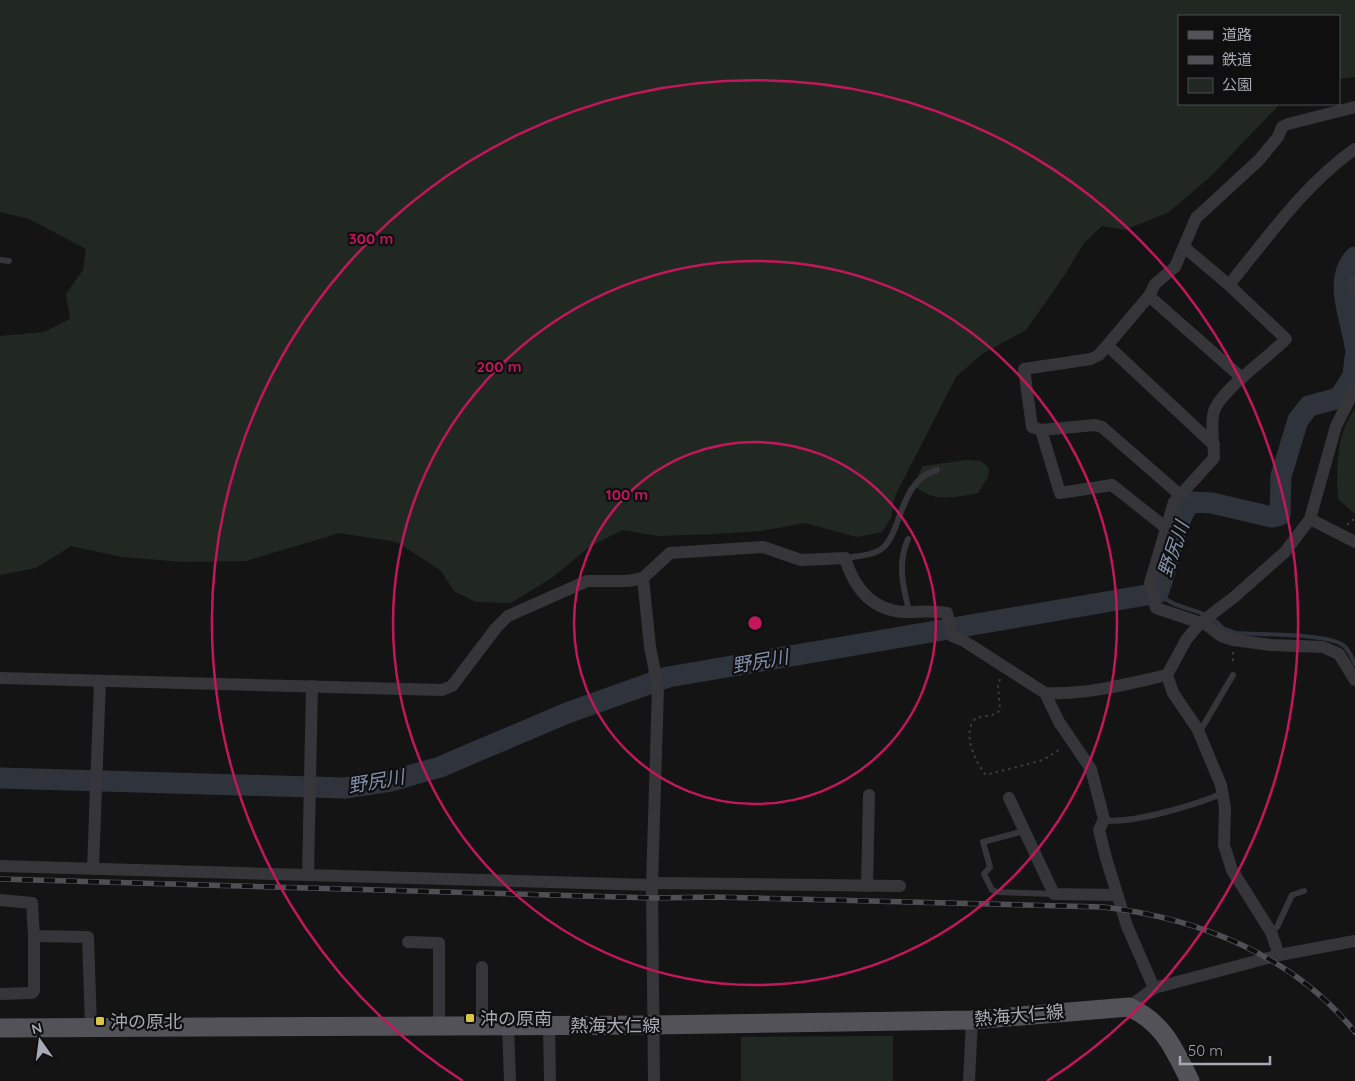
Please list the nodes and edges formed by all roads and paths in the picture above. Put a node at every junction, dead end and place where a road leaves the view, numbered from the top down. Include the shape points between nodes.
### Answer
1 (1355, 107) edge
2 (1355, 149) edge
3 (1184, 247) junction
4 (0, 260) edge
5 (9, 260) dead end
6 (1355, 281) edge
7 (1229, 285) junction
8 (1355, 289) edge
9 (1149, 296) junction
10 (1108, 346) junction
11 (1242, 378) junction
12 (1355, 389) edge
13 (1040, 430) junction
14 (1214, 445) junction
15 (937, 470) dead end
16 (1180, 494) junction
17 (1310, 519) junction
18 (1165, 527) junction
19 (908, 539) dead end
20 (1355, 542) edge
21 (846, 558) junction
22 (644, 578) junction
23 (909, 611) junction
24 (1206, 618) junction
25 (1233, 640) junction
26 (1007, 670) junction
27 (1233, 675) joint
28 (1167, 676) junction
29 (0, 678) edge
30 (1355, 680) edge
31 (100, 681) junction
32 (312, 686) junction
33 (1045, 693) junction
34 (1199, 733) junction
35 (1072, 740) junction
36 (1224, 793) junction
37 (869, 795) dead end
38 (1009, 798) dead end
39 (1103, 820) junction
40 (1024, 831) junction
41 (0, 866) edge
42 (93, 869) junction
43 (308, 875) junction
44 (652, 885) junction
45 (867, 886) junction
46 (900, 886) dead end
47 (1304, 891) dead end
48 (1054, 894) junction
49 (1117, 895) junction
50 (0, 900) edge
51 (1271, 933) junction
52 (34, 936) junction
53 (1355, 941) edge
54 (408, 942) dead end
55 (1279, 955) junction
56 (482, 967) dead end
57 (1154, 988) junction
58 (0, 994) edge
59 (1129, 1007) junction
60 (972, 1020) junction
61 (654, 1025) junction
62 (439, 1026) junction
63 (482, 1026) junction
64 (508, 1026) junction
65 (549, 1026) junction
66 (91, 1027) junction
67 (0, 1028) edge
68 (510, 1081) edge
69 (550, 1081) edge
70 (654, 1081) edge
71 (969, 1081) edge
72 (1190, 1081) edge

1 - 3 street via 1282,127 1263,156 1196,218
2 - 7 street via 1336,162 1290,211
3 - 7 street
3 - 9 street via 1175,267 1155,284
4 - 5 lane
6 - 8 street
7 - 11 street via 1286,339
9 - 10 street
9 - 11 street
10 - 13 street via 1090,359 1024,369 1030,422 1032,427
10 - 14 street
11 - 14 street via 1214,411
12 - 17 street via 1336,426
13 - 16 street via 1102,427
13 - 18 street via 1060,493 1112,485
14 - 16 street via 1212,462
15 - 21 lane via 921,478 912,489 885,547
16 - 18 street
17 - 20 street
17 - 24 street via 1285,552
18 - 24 street via 1149,587 1156,608
19 - 23 lane via 901,568
21 - 22 street via 801,560 763,547 679,551 670,553
21 - 23 street via 856,585 870,601 886,609
22 - 32 street via 588,581 508,616 449,689
22 - 44 street via 650,647 658,687
23 - 26 street via 947,613 952,636
24 - 25 street
24 - 28 street via 1186,640
25 - 27 path
25 - 30 street via 1323,647 1339,654
26 - 33 street
26 - 35 path via 998,686 1000,710 996,714 976,718 971,726 972,750 986,775 1042,760
27 - 34 lane
28 - 33 street via 1107,688
28 - 34 street via 1173,693
29 - 31 street
31 - 32 street
31 - 42 street
32 - 43 street
33 - 35 street via 1058,722
34 - 36 street
35 - 39 street via 1091,769
36 - 39 lane via 1139,817
36 - 51 street via 1227,858
37 - 45 street
38 - 40 street
39 - 49 street via 1100,838
40 - 48 street
40 - 48 lane via 983,842 990,867 984,874 992,890 998,892
41 - 42 street
42 - 43 street
43 - 44 street
44 - 45 street
44 - 61 street
45 - 46 street
47 - 51 lane via 1292,895
48 - 49 street
49 - 57 street
50 - 52 street via 32,903
51 - 55 street
52 - 58 street via 34,991
52 - 66 street via 88,937
53 - 55 street
54 - 62 street via 439,943
55 - 57 street
56 - 63 street
57 - 59 street
59 - 60 main road, 熱海大仁線
59 - 72 main road via 1146,1015 1167,1036
60 - 61 main road, 熱海大仁線
60 - 71 street
61 - 65 main road, 熱海大仁線
61 - 70 street
62 - 63 main road, 熱海大仁線
62 - 66 main road, 熱海大仁線
63 - 64 main road, 熱海大仁線
64 - 65 main road, 熱海大仁線
64 - 68 street
65 - 69 street
66 - 67 main road, 熱海大仁線

